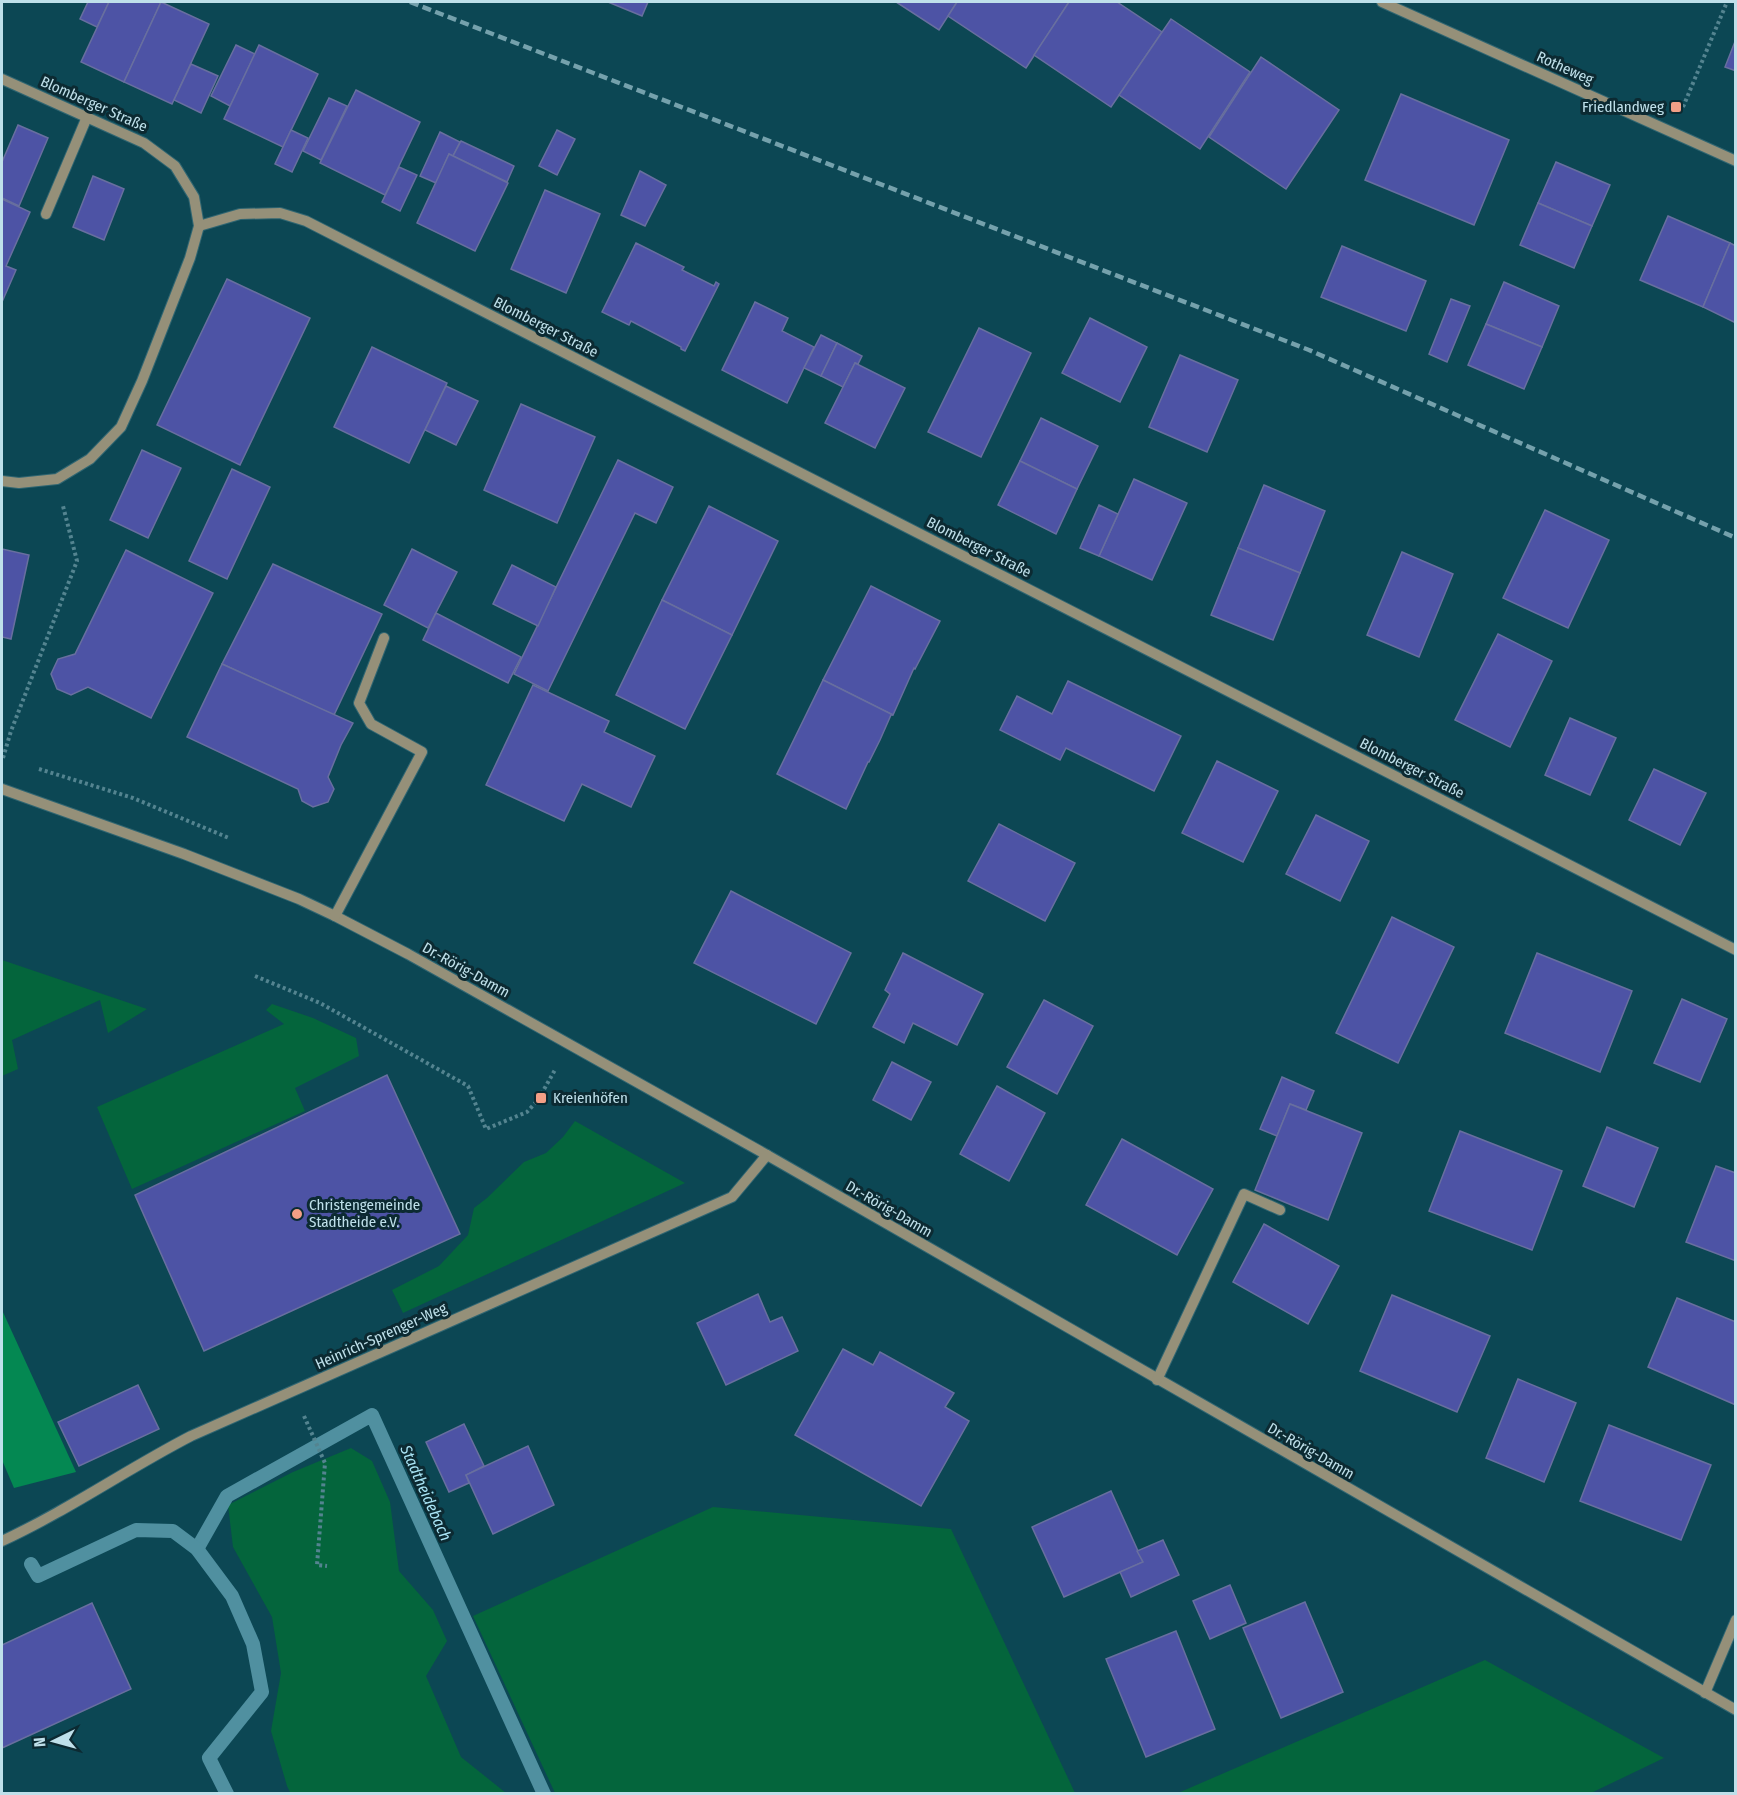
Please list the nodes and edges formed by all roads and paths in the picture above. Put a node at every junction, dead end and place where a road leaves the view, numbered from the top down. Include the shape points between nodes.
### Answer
1 (1383, 2) edge
2 (1727, 2) edge
3 (2, 79) edge
4 (87, 117) junction
5 (1673, 133) junction
6 (1736, 161) edge
7 (46, 214) dead end
8 (199, 226) junction
9 (57, 479) junction
10 (2, 481) edge
11 (384, 638) dead end
12 (2, 758) edge
13 (2, 789) edge
14 (335, 916) junction
15 (1736, 950) edge
16 (255, 976) dead end
17 (569, 1044) junction
18 (767, 1155) junction
19 (1280, 1210) dead end
20 (1158, 1380) junction
21 (310, 1428) dead end
22 (2, 1540) edge
23 (327, 1566) dead end
24 (1736, 1620) edge
25 (1705, 1693) junction
26 (1736, 1710) edge

1 - 5 street, Rotheweg
2 - 5 path
3 - 4 street, Blomberger Straße
4 - 7 street
4 - 8 street, Blomberger Straße via 144,143 175,166 194,197
5 - 6 street, Rotheweg
8 - 9 street, Blomberger Straße via 190,258 121,427 90,459
8 - 15 street, Blomberger Straße via 240,214 280,213 306,221
9 - 10 street, Blomberger Straße
9 - 12 path via 76,561
11 - 14 street via 358,703 371,724 422,752
13 - 14 street, Dr.-Rörig-Damm via 184,854
14 - 17 street, Dr.-Rörig-Damm
16 - 17 path via 320,1003 468,1086 486,1129 527,1112 538,1100
17 - 18 street, Dr.-Rörig-Damm
18 - 20 street, Dr.-Rörig-Damm
18 - 22 street, Heinrich-Sprenger-Weg via 732,1197 190,1436
19 - 20 street via 1244,1194
20 - 25 street, Dr.-Rörig-Damm
21 - 23 path via 325,1464 317,1565
24 - 25 street
25 - 26 street, Dr.-Rörig-Damm

